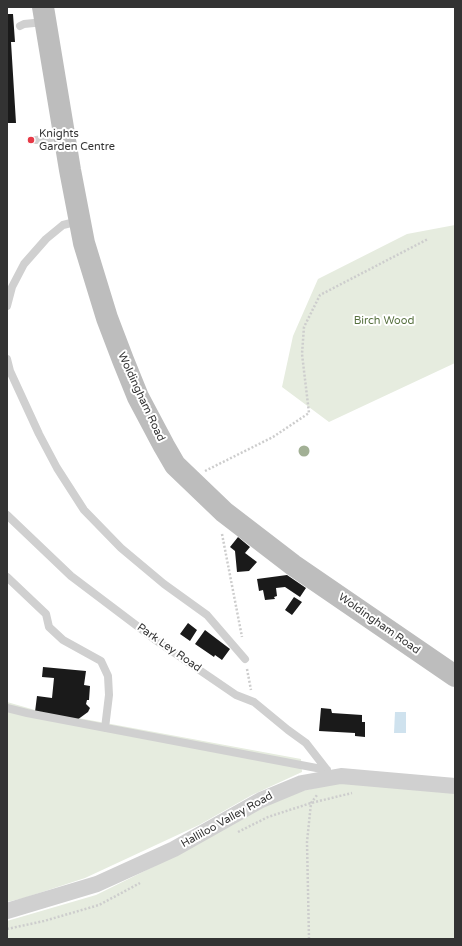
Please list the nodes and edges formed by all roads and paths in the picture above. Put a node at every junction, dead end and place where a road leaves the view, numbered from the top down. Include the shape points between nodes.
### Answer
1 (44, 15) edge
2 (20, 26) dead end
3 (65, 136) junction
4 (36, 140) dead end
5 (80, 221) junction
6 (428, 239) dead end
7 (7, 306) edge
8 (7, 359) edge
9 (188, 478) junction
10 (7, 515) edge
11 (221, 529) dead end
12 (7, 577) edge
13 (245, 659) junction
14 (455, 676) edge
15 (254, 702) junction
16 (7, 708) edge
17 (105, 728) junction
18 (328, 774) junction
19 (455, 786) edge
20 (311, 803) dead end
21 (7, 911) edge
22 (309, 939) edge

1 - 2 lane
1 - 3 street, Woldingham Road
3 - 4 lane
3 - 5 street, Woldingham Road
5 - 7 lane via 63,225 46,239 24,264 12,287
5 - 9 street, Woldingham Road via 84,243 107,318 138,397 175,464
6 - 9 path via 320,295 304,327 302,354 309,413 274,437
8 - 13 lane via 39,434 84,510 121,548 206,615
9 - 14 street, Woldingham Road via 224,512 294,565
10 - 15 lane, Park Ley Road via 71,576 157,641 236,695
11 - 13 path
12 - 17 lane via 46,614 49,627 64,640 101,662 108,676 109,695
13 - 15 path
15 - 18 lane, Park Ley Road via 306,743
16 - 17 lane
17 - 18 lane
18 - 19 street, Halliloo Valley Road
18 - 21 street, Halliloo Valley Road via 262,800 174,849 97,884
20 - 22 path via 307,842

